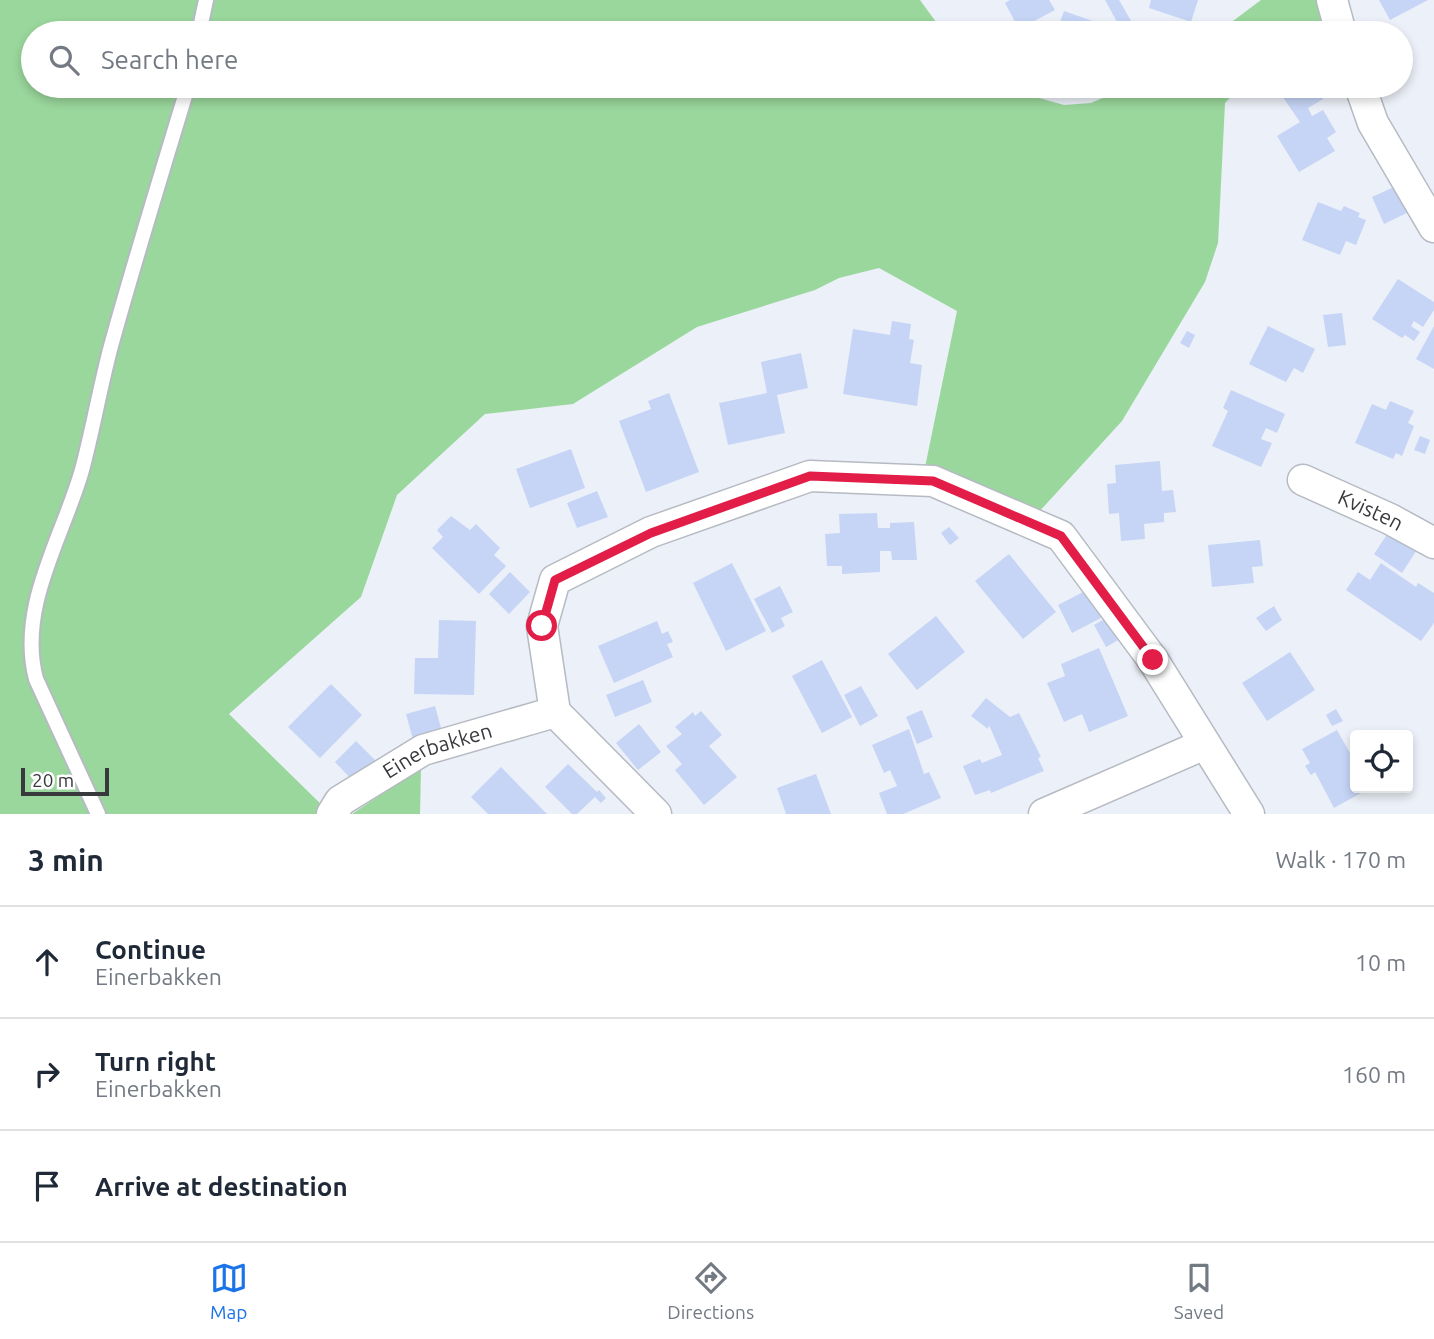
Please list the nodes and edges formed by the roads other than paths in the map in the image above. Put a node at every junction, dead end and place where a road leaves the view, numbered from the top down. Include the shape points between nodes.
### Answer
1 (206, 0) edge
2 (1332, 0) edge
3 (202, 21) edge
4 (1338, 21) edge
5 (184, 98) edge
6 (1364, 98) edge
7 (1434, 227) edge
8 (1303, 480) dead end
9 (1434, 543) edge
10 (555, 712) junction
11 (1205, 744) junction
12 (97, 814) edge
13 (332, 814) edge
14 (656, 814) edge
15 (1044, 814) edge
16 (1249, 814) edge

1 - 3 lane
2 - 4 street
5 - 12 lane via 111,347 81,471 30,633 36,679
6 - 7 street via 1373,123
8 - 9 street, Kvisten
10 - 11 street via 542,626 555,580 651,533 810,476 933,481 1061,536 1153,660
10 - 13 street, Einerbakken via 423,750 340,801
10 - 14 street
11 - 15 street
11 - 16 street

